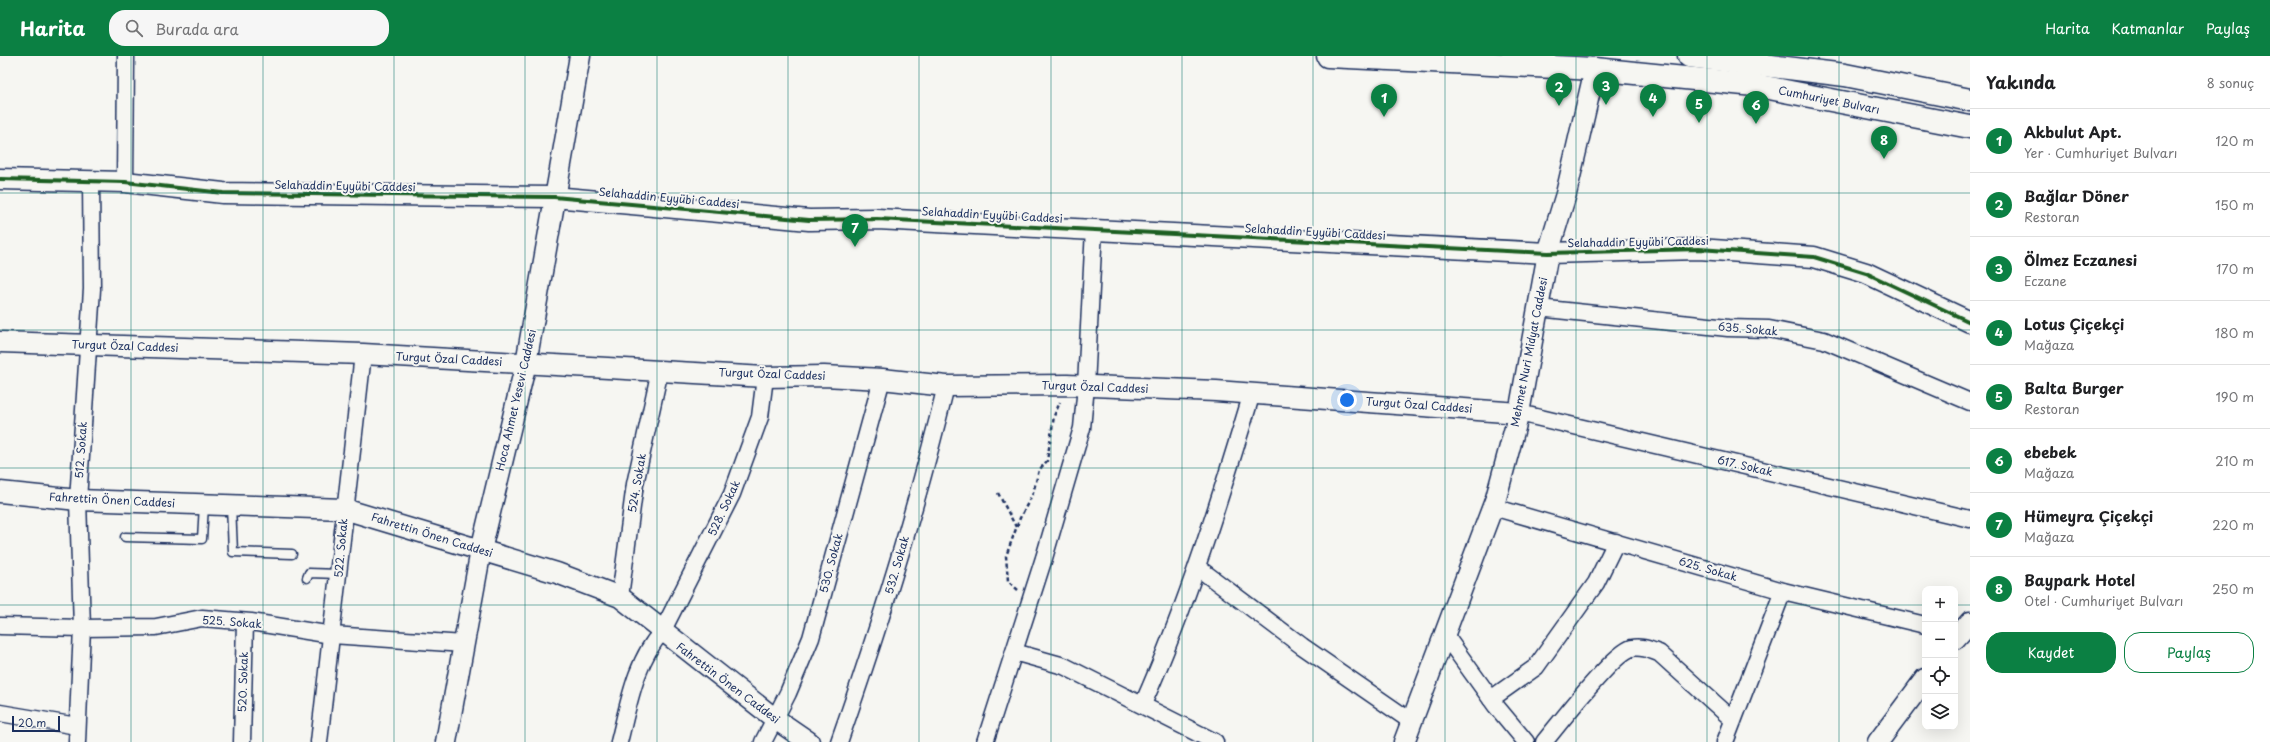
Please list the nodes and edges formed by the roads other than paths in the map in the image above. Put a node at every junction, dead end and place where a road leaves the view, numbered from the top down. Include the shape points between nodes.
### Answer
1 (126, 56) edge
2 (580, 56) edge
3 (1328, 56) edge
4 (1689, 56) edge
5 (1595, 69) junction
6 (1970, 100) edge
7 (1970, 127) edge
8 (0, 179) edge
9 (91, 181) junction
10 (125, 182) junction
11 (554, 197) junction
12 (1094, 229) junction
13 (1548, 253) junction
14 (1538, 308) junction
15 (1970, 322) edge
16 (0, 342) edge
17 (88, 345) junction
18 (362, 354) junction
19 (526, 363) junction
20 (660, 370) junction
21 (765, 377) junction
22 (882, 378) junction
23 (946, 386) junction
24 (1086, 386) junction
25 (1252, 393) junction
26 (1970, 402) edge
27 (1520, 413) junction
28 (0, 492) edge
29 (78, 500) junction
30 (204, 505) junction
31 (231, 506) junction
32 (1493, 507) junction
33 (344, 509) junction
34 (1970, 519) edge
35 (125, 537) dead end
36 (1616, 542) junction
37 (481, 550) junction
38 (292, 554) dead end
39 (1197, 567) junction
40 (339, 574) junction
41 (307, 578) dead end
42 (1783, 591) junction
43 (620, 597) junction
44 (245, 622) junction
45 (1922, 624) edge
46 (0, 626) edge
47 (82, 628) junction
48 (662, 632) junction
49 (332, 635) junction
50 (1445, 635) junction
51 (464, 644) junction
52 (1014, 652) junction
53 (1922, 683) edge
54 (1491, 699) junction
55 (1143, 704) junction
56 (0, 713) edge
57 (774, 718) junction
58 (1733, 720) junction
59 (1412, 722) junction
60 (77, 734) edge
61 (242, 742) edge
62 (319, 742) edge
63 (446, 742) edge
64 (619, 742) edge
65 (763, 742) edge
66 (809, 742) edge
67 (839, 742) edge
68 (985, 742) edge
69 (1215, 742) edge
70 (1404, 742) edge
71 (1526, 742) edge
72 (1544, 742) edge
73 (1725, 742) edge
74 (1878, 742) edge

1 - 10 street
2 - 11 street, Hoca Ahmet Yesevi Caddesi
3 - 5 main road, Cumhuriyet Bulvarı
4 - 6 main road via 1845,75
5 - 7 main road, Cumhuriyet Bulvarı via 1754,85
5 - 13 street, Mehmet Nuri Midyat Caddesi via 1566,194
8 - 9 street, Selahaddin Eyyübi Caddesi
9 - 10 street, Selahaddin Eyyübi Caddesi
9 - 17 street, 512. Sokak via 92,289
10 - 11 street, Selahaddin Eyyübi Caddesi via 223,193
11 - 12 street, Selahaddin Eyyübi Caddesi via 809,220 877,218
11 - 19 street, Hoca Ahmet Yesevi Caddesi
12 - 13 street, Selahaddin Eyyübi Caddesi
12 - 24 street
13 - 14 street, Mehmet Nuri Midyat Caddesi
13 - 15 street, Selahaddin Eyyübi Caddesi via 1699,248 1814,257 1866,273
14 - 26 street, 635. Sokak via 1728,328 1769,329 1824,340
14 - 27 street, Mehmet Nuri Midyat Caddesi
16 - 17 street, Turgut Özal Caddesi
17 - 18 street, Turgut Özal Caddesi
17 - 29 street, 512. Sokak
18 - 19 street, Turgut Özal Caddesi
18 - 33 street, 522. Sokak
19 - 20 street, Turgut Özal Caddesi
19 - 37 street, Hoca Ahmet Yesevi Caddesi
20 - 21 street, Turgut Özal Caddesi
20 - 43 street, 524. Sokak via 635,484
21 - 22 street, Turgut Özal Caddesi
21 - 48 street, 528. Sokak via 760,417 732,494
22 - 23 street, Turgut Özal Caddesi
22 - 57 street, 530. Sokak via 811,638 788,693
23 - 24 street, Turgut Özal Caddesi
23 - 67 street, 532. Sokak via 877,634
24 - 25 street, Turgut Özal Caddesi
24 - 52 street via 1082,428
25 - 27 street, Turgut Özal Caddesi
25 - 39 street
27 - 32 street, Mehmet Nuri Midyat Caddesi
27 - 34 street, 617. Sokak
28 - 29 street, Fahrettin Önen Caddesi
29 - 30 street, Fahrettin Önen Caddesi
29 - 47 street, 512. Sokak
30 - 31 street, Fahrettin Önen Caddesi
30 - 35 lane via 202,539
31 - 33 street, Fahrettin Önen Caddesi
31 - 38 lane via 233,552
32 - 36 street, 625. Sokak
32 - 50 street, Mehmet Nuri Midyat Caddesi
33 - 37 street, Fahrettin Önen Caddesi
33 - 40 street, 522. Sokak
36 - 42 street, 625. Sokak
36 - 54 street via 1596,583 1536,667
37 - 43 street, Fahrettin Önen Caddesi via 557,573
37 - 51 street, Hoca Ahmet Yesevi Caddesi
39 - 55 street via 1168,649
39 - 59 street via 1302,646
40 - 41 lane via 309,573
40 - 49 street, 522. Sokak
42 - 45 street, 625. Sokak
42 - 58 street
43 - 48 street, Fahrettin Önen Caddesi
44 - 47 street, 525. Sokak via 202,618 156,627
44 - 49 street, 525. Sokak
44 - 61 street, 520. Sokak
46 - 47 street, 525. Sokak
47 - 60 street, 512. Sokak
48 - 57 street, Fahrettin Önen Caddesi
48 - 64 street, 528. Sokak via 653,642 633,686
49 - 51 street, 525. Sokak
49 - 62 street, 522. Sokak
50 - 54 street
50 - 59 street, Mehmet Nuri Midyat Caddesi
51 - 63 street, Hoca Ahmet Yesevi Caddesi
52 - 55 street via 1064,666
52 - 68 street
53 - 74 street
54 - 71 street
55 - 69 street
56 - 60 street
57 - 65 street, 530. Sokak
57 - 66 street, Fahrettin Önen Caddesi
58 - 72 street via 1659,653 1646,648 1631,648 1615,660
58 - 73 street
59 - 70 street, Mehmet Nuri Midyat Caddesi

